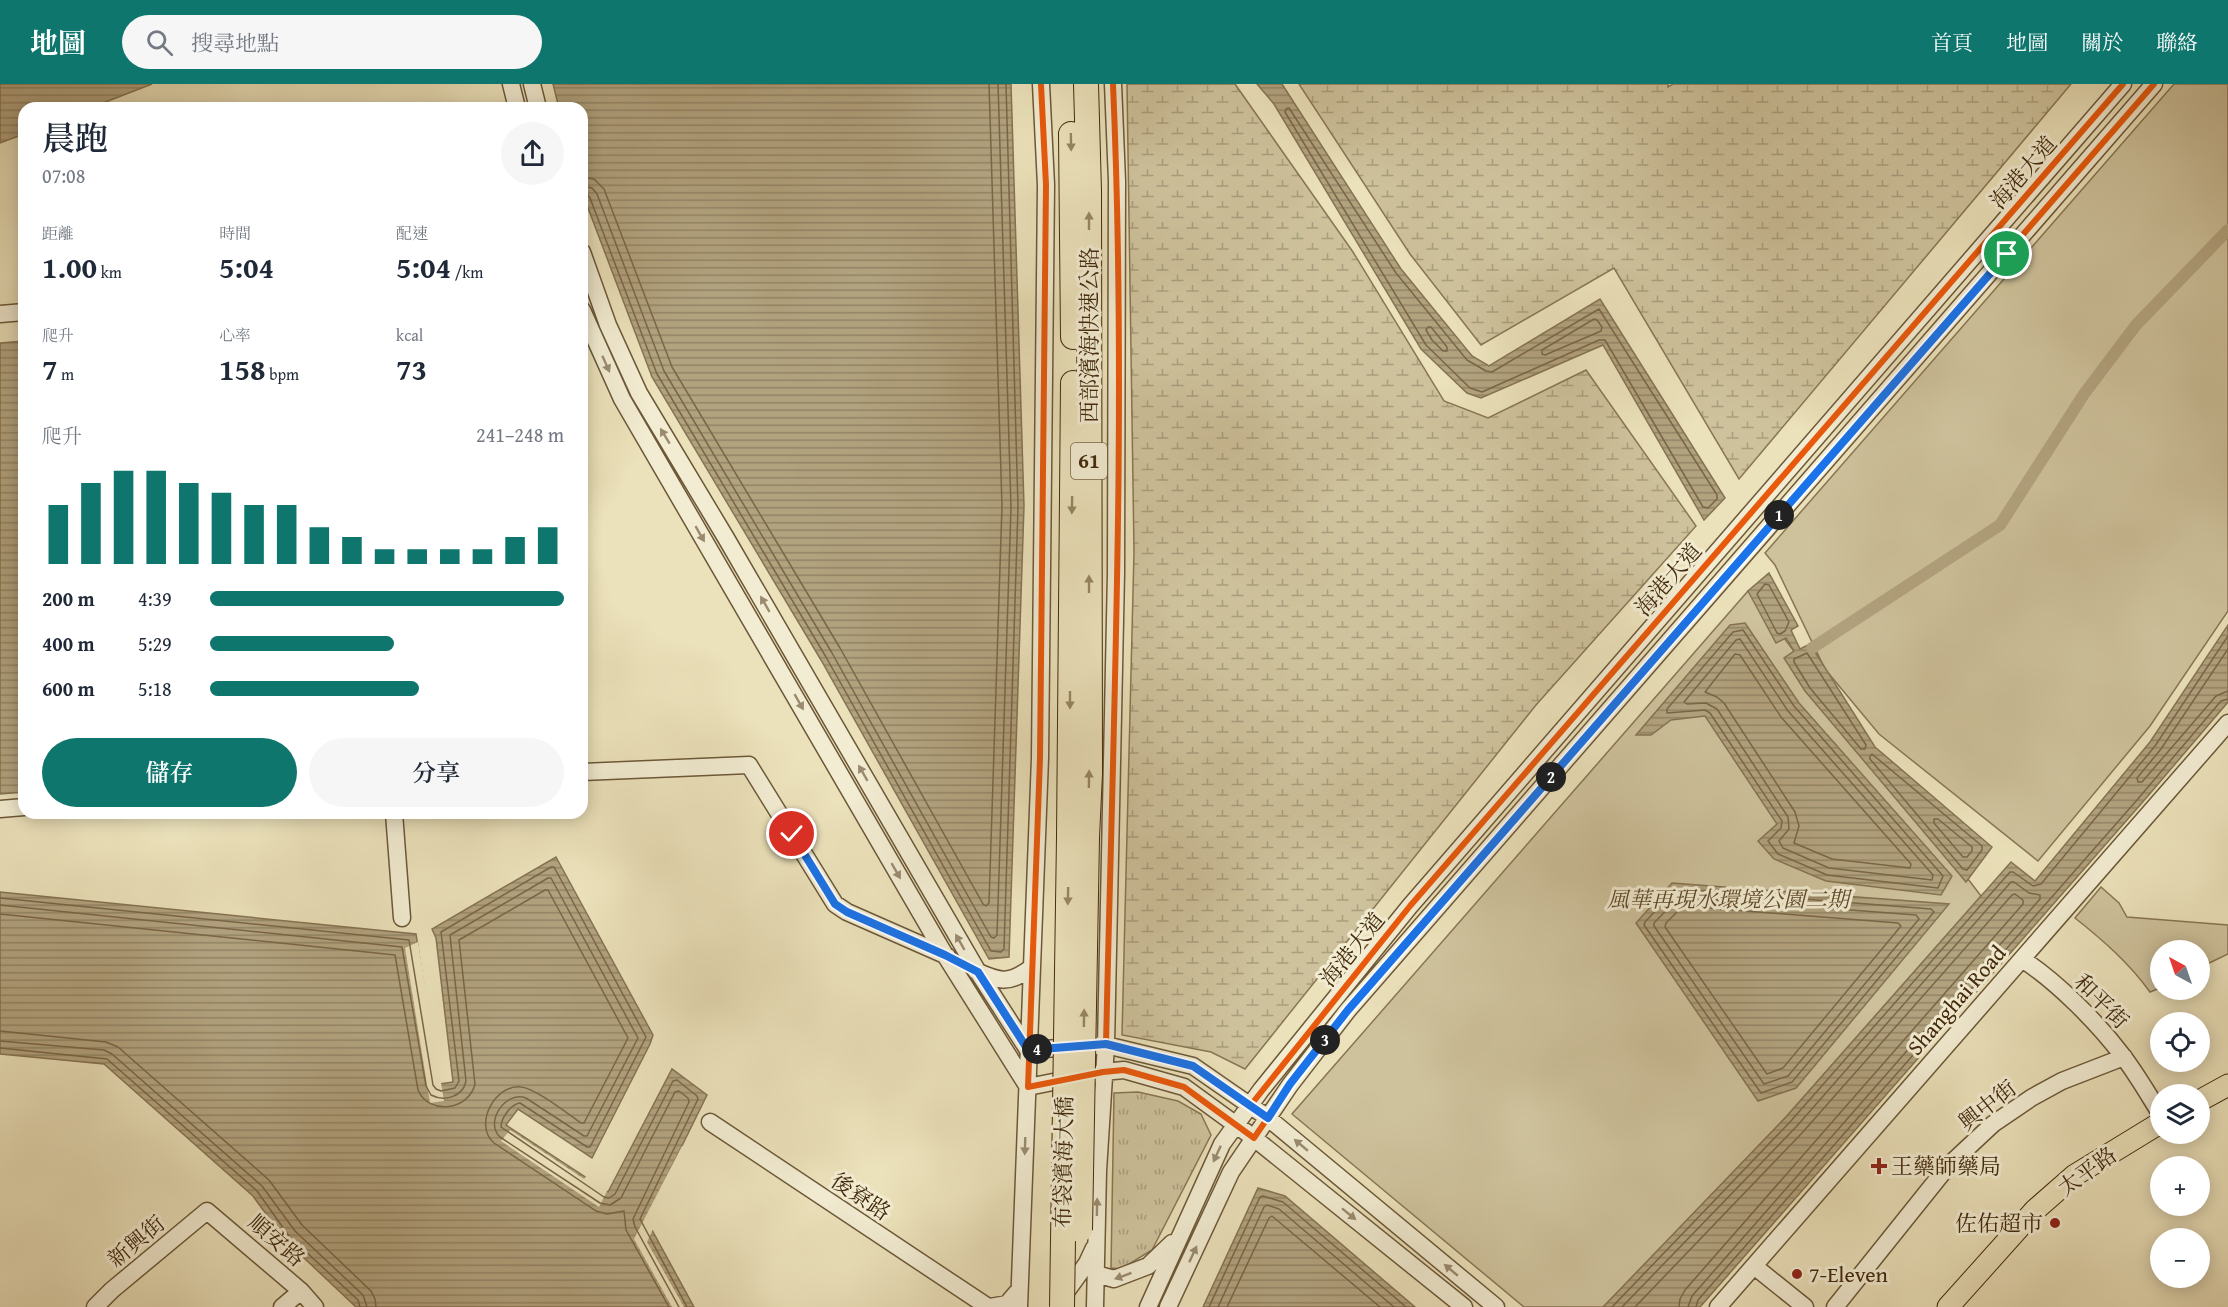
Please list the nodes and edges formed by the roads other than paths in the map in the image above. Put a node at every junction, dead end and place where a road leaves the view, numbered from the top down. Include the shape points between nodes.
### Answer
1 (511, 84) edge
2 (532, 84) edge
3 (1041, 84) edge
4 (1069, 84) edge
5 (1086, 84) edge
6 (1113, 84) edge
7 (2123, 84) edge
8 (2154, 84) edge
9 (516, 102) edge
10 (536, 102) edge
11 (588, 269) edge
12 (18, 312) edge
13 (0, 314) edge
14 (588, 323) edge
15 (2228, 723) edge
16 (588, 772) edge
17 (18, 808) edge
18 (0, 809) edge
19 (394, 819) edge
20 (1078, 837) junction
21 (402, 918) dead end
22 (945, 955) junction
23 (2022, 959) junction
24 (1031, 968) junction
25 (978, 972) junction
26 (1106, 1044) junction
27 (1028, 1050) junction
28 (2124, 1057) junction
29 (1103, 1072) junction
30 (1028, 1087) junction
31 (2226, 1089) edge
32 (2210, 1096) edge
33 (2150, 1097) edge
34 (1250, 1106) junction
35 (1268, 1118) junction
36 (710, 1122) dead end
37 (1236, 1125) junction
38 (2150, 1129) edge
39 (1254, 1138) junction
40 (207, 1211) joint
41 (1179, 1236) junction
42 (1097, 1241) junction
43 (1755, 1266) junction
44 (1096, 1274) junction
45 (301, 1291) junction
46 (1019, 1299) edge
47 (1954, 1305) edge
48 (95, 1307) edge
49 (282, 1307) edge
50 (315, 1307) edge
51 (989, 1307) edge
52 (1055, 1307) edge
53 (1062, 1307) edge
54 (1078, 1307) edge
55 (1095, 1307) edge
56 (1148, 1307) edge
57 (1168, 1307) edge
58 (1464, 1307) edge
59 (1496, 1307) edge
60 (1718, 1307) edge
61 (1805, 1307) edge
62 (1835, 1307) edge

1 - 9 street
2 - 10 street
3 - 24 street via 1046,185 1040,758
4 -> 20 highway, 西部濱海快速公路 / 61
20 -> 5 highway, 西部濱海快速公路 / 61 via 1090,774
6 - 26 street via 1118,415
7 - 34 street, 海港大道 via 1425,888
8 - 35 street, 海港大道 via 1348,1010
25 -> 11 street via 639,393
12 - 13 street
14 -> 22 street via 622,399
15 - 23 street, Shanghai Road
16 - 22 street via 749,765 835,904
17 - 18 street
19 - 21 street
20 -> 53 highway, 布袋濱海大橋 / 61, bridge
54 -> 20 highway, 布袋濱海大橋 / 61, bridge
22 - 25 street
22 - 30 street
23 - 28 street, 和平街 via 2038,969 2104,1031
23 - 43 street, Shanghai Road
24 - 25 street via 1017,978 1002,981
24 - 27 street
25 - 27 street
26 - 27 street
26 - 29 street
26 - 34 street via 1193,1066
27 - 30 street
28 - 33 street, 和平街
28 - 62 street, 興中街 via 2062,1081 1993,1124 1948,1166
29 - 30 street
29 - 37 street via 1124,1070 1184,1087
42 -> 29 street
30 -> 46 street
31 - 32 main road
34 - 35 street
34 - 37 street, 海港大道
35 - 39 street, 海港大道
59 -> 35 street
36 - 51 street, 後寮路
37 - 39 street
37 -> 41 street, 海港大道 via 1222,1144
38 - 47 main road, 太平路 via 2075,1176 2035,1210
57 -> 39 street, 海港大道 via 1232,1172
39 -> 58 street
40 - 45 street, 順安路
40 - 48 street, 新興街
41 -> 44 street via 1148,1266 1114,1279
41 - 56 street, 海港大道
42 - 44 street
42 - 52 street via 1087,1263
43 - 60 street, Shanghai Road
43 - 61 street
44 - 55 street
45 - 49 street
45 - 50 street, 順安路
46 - 51 street

